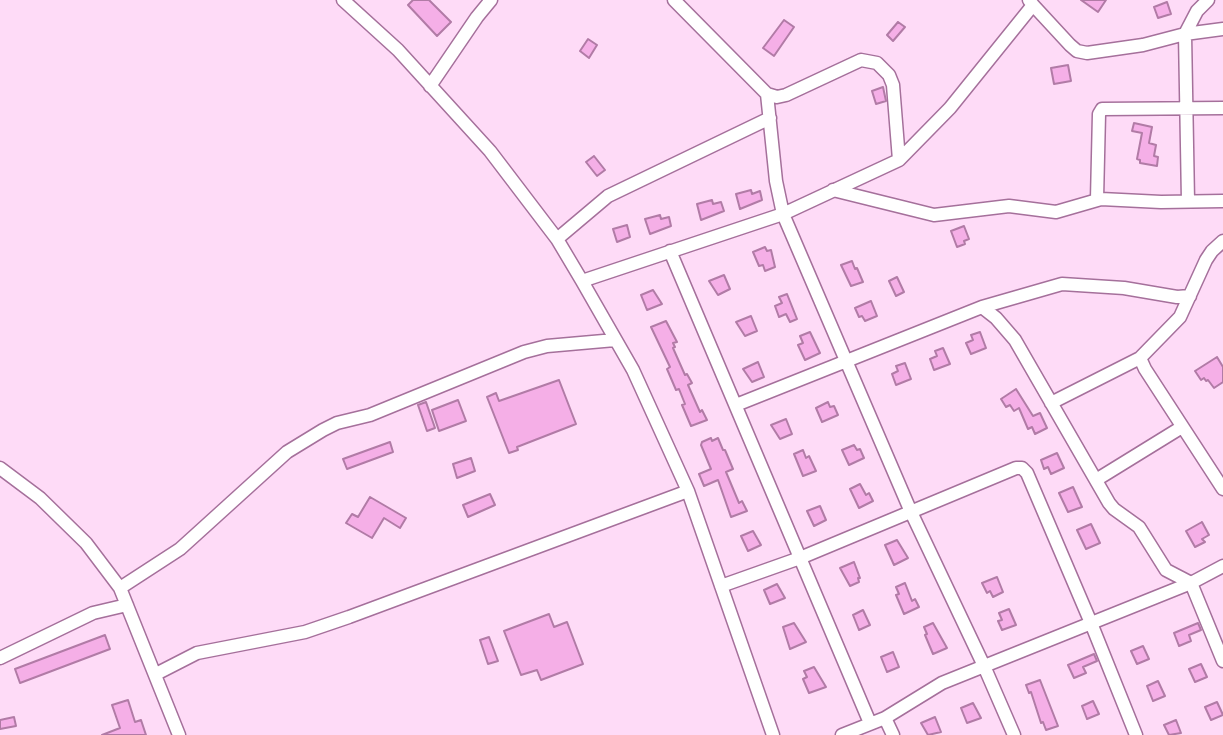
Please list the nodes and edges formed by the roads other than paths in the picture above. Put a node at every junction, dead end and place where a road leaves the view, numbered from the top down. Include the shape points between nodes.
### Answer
1 (343, 0) edge
2 (491, 0) edge
3 (674, 0) edge
4 (1208, 0) edge
5 (1031, 2) edge
6 (1223, 29) edge
7 (1185, 34) junction
8 (430, 86) junction
9 (767, 94) junction
10 (1223, 108) edge
11 (1185, 109) junction
12 (770, 118) junction
13 (899, 160) junction
14 (833, 190) junction
15 (1097, 199) junction
16 (1188, 201) junction
17 (1223, 201) edge
18 (783, 214) junction
19 (557, 239) junction
20 (1223, 241) edge
21 (670, 251) junction
22 (582, 281) junction
23 (1190, 296) junction
24 (982, 307) junction
25 (615, 340) junction
26 (1140, 358) junction
27 (848, 362) junction
28 (1051, 403) junction
29 (736, 405) junction
30 (1182, 427) junction
31 (0, 468) edge
32 (1096, 480) junction
33 (1223, 489) edge
34 (688, 491) junction
35 (911, 512) junction
36 (800, 558) junction
37 (1223, 566) edge
38 (1191, 583) junction
39 (720, 586) junction
40 (120, 588) junction
41 (127, 605) junction
42 (1091, 623) junction
43 (0, 658) edge
44 (1223, 661) edge
45 (984, 666) junction
46 (156, 674) junction
47 (885, 718) junction
48 (870, 723) junction
49 (179, 735) edge
50 (773, 735) edge
51 (842, 735) edge
52 (893, 735) edge
53 (1014, 735) edge
54 (1136, 735) edge

1 - 8 street
2 - 8 street
3 - 9 street
4 - 7 street
5 - 7 street via 1077,51 1143,45
5 - 13 street via 950,108
6 - 7 street
7 - 11 street
8 - 19 street via 490,151
9 - 12 street
9 - 13 street via 786,94 861,60 877,63 893,85
10 - 11 street
11 - 15 street via 1099,111
11 - 16 street
12 - 18 street
12 - 19 street via 608,196
13 - 14 street
14 - 15 street via 934,215 1015,206 1056,212
14 - 18 street
15 - 16 street
16 - 17 street
18 - 21 street
18 - 27 street
19 - 22 street
20 - 23 street via 1212,251
21 - 22 street
21 - 29 street
22 - 25 street
23 - 24 street via 1062,284
23 - 26 street via 1180,317
24 - 27 street
24 - 28 street via 1014,340
25 - 34 street
25 - 40 street via 524,352 323,430 287,452 180,549
26 - 28 street
26 - 30 street
27 - 29 street
27 - 35 street
28 - 32 street
29 - 36 street
30 - 32 street
30 - 33 street
31 - 40 street via 77,534
32 - 38 street via 1114,509 1139,527 1164,567
34 - 39 street
34 - 46 street via 349,617 305,632 197,653
35 - 36 street
35 - 42 street via 1022,468
35 - 45 street
36 - 39 street
36 - 48 street
37 - 38 street
38 - 42 street
38 - 44 street
39 - 50 street
40 - 41 street
41 - 43 street via 93,613
41 - 46 street
42 - 45 street
42 - 54 street
45 - 47 street via 943,683
45 - 53 street
46 - 49 street
47 - 48 street
47 - 52 street
48 - 51 street

